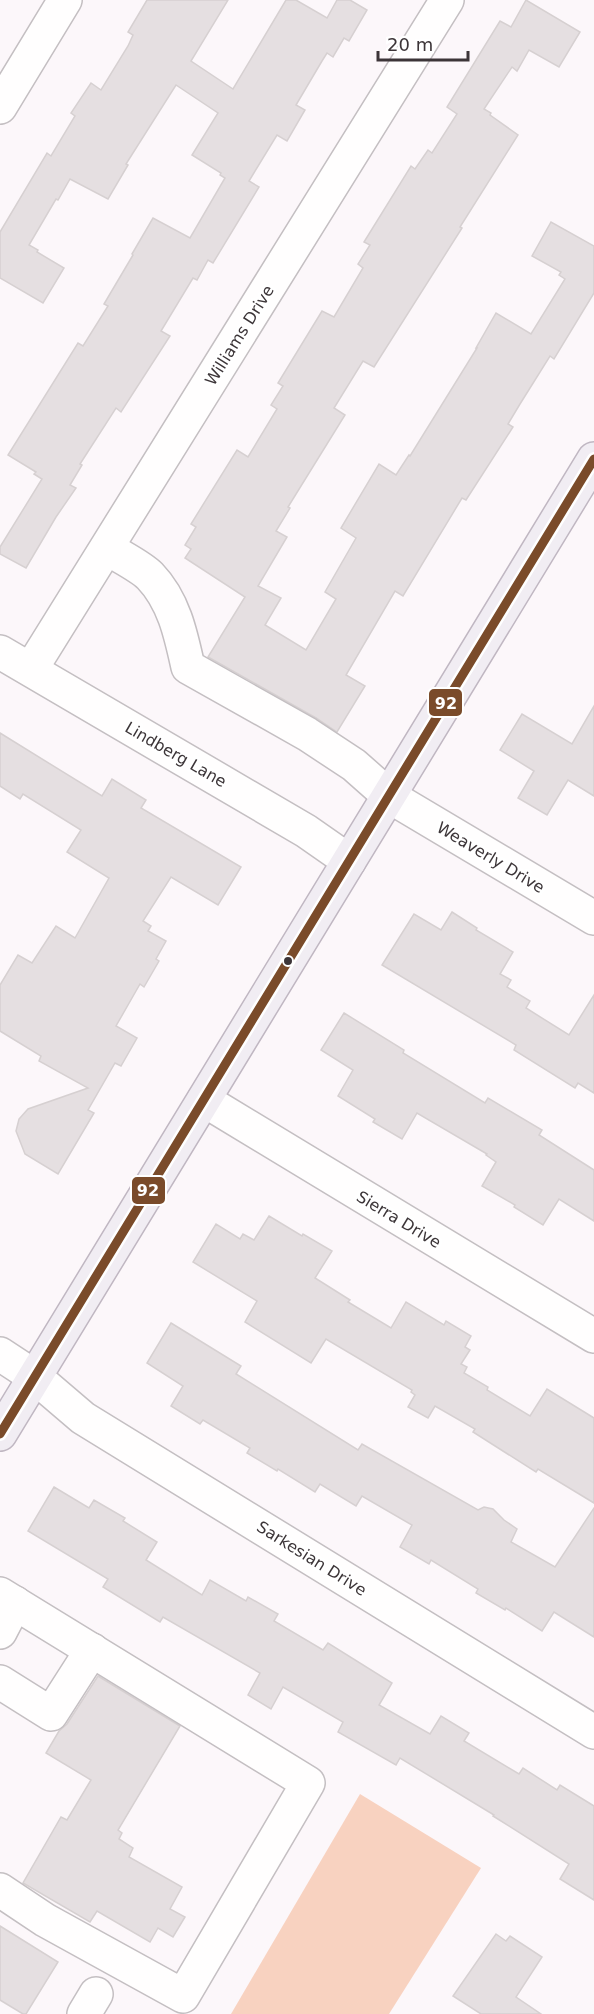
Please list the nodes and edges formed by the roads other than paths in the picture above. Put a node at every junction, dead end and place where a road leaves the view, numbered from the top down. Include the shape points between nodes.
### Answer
1 (65, 0) edge
2 (447, 0) edge
3 (0, 107) edge
4 (594, 459) edge
5 (106, 548) junction
6 (0, 652) edge
7 (31, 669) junction
8 (389, 796) junction
9 (349, 861) junction
10 (594, 918) edge
11 (204, 1100) junction
12 (594, 1336) edge
13 (0, 1354) edge
14 (35, 1377) junction
15 (0, 1434) edge
16 (8, 1599) edge
17 (0, 1632) edge
18 (92, 1650) junction
19 (0, 1682) edge
20 (594, 1731) edge
21 (0, 1890) edge

1 - 3 street
2 - 5 street, Williams Drive
4 - 8 main road
5 - 7 street, Williams Drive
5 - 8 street, Weaverly Drive via 150,576 178,622 188,667 316,740 354,765
6 - 7 street, Lindberg Lane
7 - 9 street, Lindberg Lane via 306,831
8 - 9 main road
8 - 10 street, Weaverly Drive
9 - 11 main road
11 - 12 street, Sierra Drive
11 - 14 main road
13 - 14 street, Sarkesian Drive
14 - 15 main road
14 - 20 street, Sarkesian Drive via 74,1412
16 - 17 street
16 - 18 street
18 - 19 street via 51,1714
18 - 21 street via 308,1783 183,1996 45,1920

